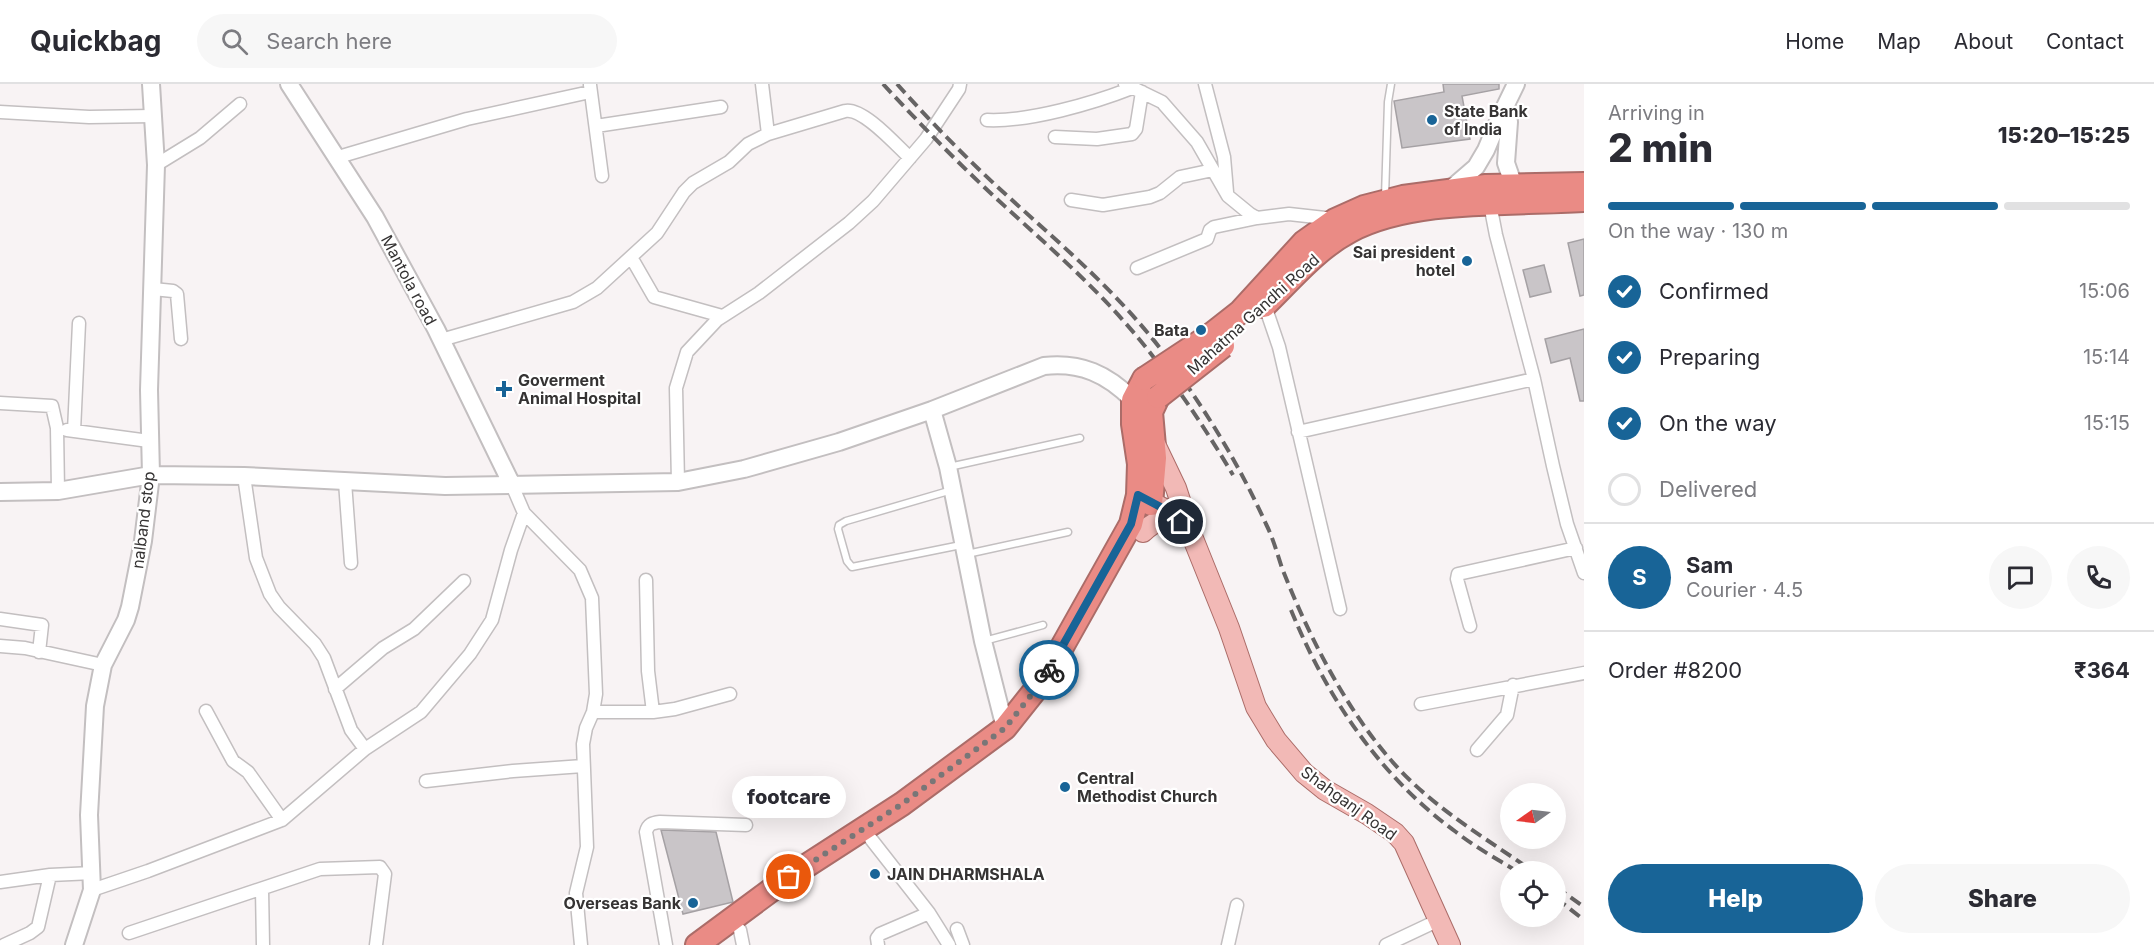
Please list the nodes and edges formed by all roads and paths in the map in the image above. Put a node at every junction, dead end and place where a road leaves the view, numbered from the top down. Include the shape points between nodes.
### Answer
1 (152, 84) edge
2 (289, 84) edge
3 (762, 84) edge
4 (960, 84) edge
5 (1205, 84) edge
6 (1391, 84) edge
7 (1516, 84) edge
8 (590, 88) edge
9 (1133, 88) edge
10 (240, 104) dead end
11 (721, 107) dead end
12 (1506, 107) junction
13 (0, 112) edge
14 (153, 116) junction
15 (987, 120) dead end
16 (596, 126) junction
17 (768, 134) junction
18 (1055, 137) dead end
19 (335, 158) junction
20 (910, 158) junction
21 (156, 165) junction
22 (1213, 170) junction
23 (602, 176) dead end
24 (1584, 184) edge
25 (1514, 186) junction
26 (1447, 192) junction
27 (1488, 195) junction
28 (1228, 196) junction
29 (1071, 200) dead end
30 (1584, 200) edge
31 (1384, 202) junction
32 (1257, 218) junction
33 (1335, 220) junction
34 (631, 257) junction
35 (1137, 268) dead end
36 (153, 289) junction
37 (1264, 306) junction
38 (722, 316) junction
39 (79, 323) dead end
40 (181, 339) dead end
41 (441, 340) junction
42 (1217, 340) junction
43 (1534, 379) junction
44 (1151, 388) junction
45 (1133, 400) junction
46 (0, 403) edge
47 (932, 410) junction
48 (57, 429) junction
49 (74, 431) junction
50 (1298, 432) junction
51 (1080, 438) dead end
52 (149, 441) junction
53 (1154, 442) junction
54 (948, 468) junction
55 (151, 475) junction
56 (244, 476) junction
57 (345, 482) junction
58 (678, 482) junction
59 (512, 485) junction
60 (953, 490) junction
61 (58, 491) junction
62 (0, 492) edge
63 (1145, 498) junction
64 (526, 516) junction
65 (1190, 531) junction
66 (1068, 532) dead end
67 (1143, 532) junction
68 (1576, 548) junction
69 (965, 549) junction
70 (351, 563) dead end
71 (1584, 573) edge
72 (646, 580) dead end
73 (464, 581) dead end
74 (1340, 609) dead end
75 (0, 619) edge
76 (1043, 625) dead end
77 (1470, 626) dead end
78 (983, 641) junction
79 (0, 646) edge
80 (39, 651) junction
81 (103, 664) junction
82 (1584, 673) edge
83 (1513, 686) junction
84 (335, 689) junction
85 (730, 694) dead end
86 (1420, 704) dead end
87 (206, 711) dead end
88 (593, 712) junction
89 (653, 712) junction
90 (1005, 728) junction
91 (365, 749) junction
92 (1477, 750) dead end
93 (583, 766) junction
94 (426, 781) dead end
95 (282, 820) junction
96 (746, 825) dead end
97 (871, 839) junction
98 (50, 875) junction
99 (0, 882) edge
100 (92, 882) junction
101 (262, 889) junction
102 (1237, 905) dead end
103 (928, 913) junction
104 (1439, 920) junction
105 (957, 929) dead end
106 (129, 933) dead end
107 (742, 937) edge
108 (4, 945) edge
109 (74, 945) edge
110 (263, 945) edge
111 (376, 945) edge
112 (581, 945) edge
113 (666, 945) edge
114 (697, 945) edge
115 (718, 945) edge
116 (878, 945) edge
117 (949, 945) edge
118 (963, 945) edge
119 (1228, 945) edge
120 (1386, 945) edge
121 (1450, 945) edge

1 - 14 street, nalband stop
2 - 19 street, Mantola road
3 - 17 street
4 - 20 street
5 - 28 street via 1224,157
6 - 31 lane
7 - 12 street
8 - 16 street
8 - 19 street
9 - 15 street via 1019,119
9 - 18 street via 1136,129 1132,134 1097,140
9 - 22 street via 1162,102 1197,142
10 - 21 street via 200,138
11 - 16 street
12 - 25 street via 1506,163
12 - 26 street via 1476,167
13 - 14 street
14 - 21 street, nalband stop
16 - 23 street
17 - 20 street via 850,110 867,119
17 - 34 street via 693,183 657,233
19 - 41 street, Mantola road via 375,217
20 - 38 street via 849,223 759,293
21 - 36 street, nalband stop
22 - 28 street
22 - 29 street via 1180,177 1150,197 1103,204
24 - 25 highway, Mahatma Gandhi Road
25 - 27 highway, Mahatma Gandhi Road
26 - 27 highway, Mahatma Gandhi Road
26 - 31 highway, Mahatma Gandhi Road
27 - 30 highway, Mahatma Gandhi Road via 1541,203
27 - 37 highway, Mahatma Gandhi Road via 1373,221 1348,232 1307,262
27 - 43 street
28 - 32 street
31 - 33 highway, Mahatma Gandhi Road
32 - 33 street via 1289,214
32 - 35 street via 1214,227 1207,239
33 - 42 highway, Mahatma Gandhi Road via 1304,242
34 - 38 street via 654,297
34 - 41 street via 597,288 573,302
36 - 40 street via 177,294
36 - 52 street, nalband stop
37 - 42 highway, Mahatma Gandhi Road
37 - 50 street via 1280,347
38 - 58 street via 687,352 677,381
39 - 49 street
41 - 59 street, Mantola road
42 - 44 highway, Mahatma Gandhi Road, bridge
43 - 50 street
43 - 68 street via 1552,466
44 - 45 highway, Mahatma Gandhi Road
44 - 53 highway, Mahatma Gandhi Road
45 - 47 street via 1109,378 1056,364 1033,369
45 - 63 highway, Mahatma Gandhi Road
46 - 48 street via 52,406
47 - 54 street
47 - 58 street via 797,454
48 - 49 street
48 - 61 street
49 - 52 street
50 - 74 street
51 - 54 lane
52 - 55 street, nalband stop
53 - 63 highway, Mahatma Gandhi Road via 1155,458
53 - 65 main road, Shahganj Road via 1176,488
54 - 60 street
55 - 56 street
55 - 61 street
55 - 81 street, nalband stop via 130,607
56 - 57 street
56 - 84 street via 256,558 270,594 315,644
57 - 59 street
57 - 70 street
58 - 59 street
59 - 64 street
60 - 69 street
60 - 69 lane via 846,521 838,529 852,567
61 - 62 street
63 - 65 main road, Shahganj Road via 1172,513
63 - 67 highway, Mahatma Gandhi Road via 1148,520
63 - 90 highway, Mahatma Gandhi Road via 1044,679
64 - 88 street via 580,570 592,598 596,652
64 - 91 street via 511,550 492,620 483,635 421,712
65 - 67 main road via 1167,520 1155,522
65 - 104 main road, Shahganj Road via 1256,707 1276,740 1304,773 1325,790 1395,833 1404,843
66 - 69 lane
67 - 97 highway, Mahatma Gandhi Road via 1046,700 1016,737
68 - 71 street
68 - 77 street via 1458,574
69 - 78 street
72 - 89 street
73 - 84 street via 414,628 383,648
75 - 80 street via 42,625
76 - 78 lane
78 - 90 street
79 - 80 street
80 - 81 street
81 - 100 street, nalband stop via 94,706 89,815
82 - 83 street
83 - 86 street
83 - 92 street via 1507,715
84 - 91 street via 351,730
85 - 89 street
87 - 95 street via 233,761 248,772
88 - 89 street
88 - 93 street via 583,744
90 - 114 highway, Mahatma Gandhi Road
91 - 95 street
93 - 94 street
93 - 112 street via 587,847 576,893
95 - 100 street via 148,871
96 - 113 street via 660,822 648,826
97 - 103 street
97 - 107 highway, Mahatma Gandhi Road
98 - 99 street
98 - 100 street
98 - 108 street via 38,927
100 - 109 street, nalband stop
101 - 106 street
101 - 110 street
101 - 111 street via 330,867 382,868 385,874
102 - 119 street
103 - 116 street via 879,935
103 - 117 street
104 - 120 street
104 - 121 main road, Shahganj Road
105 - 118 street
107 - 115 highway, Mahatma Gandhi Road

